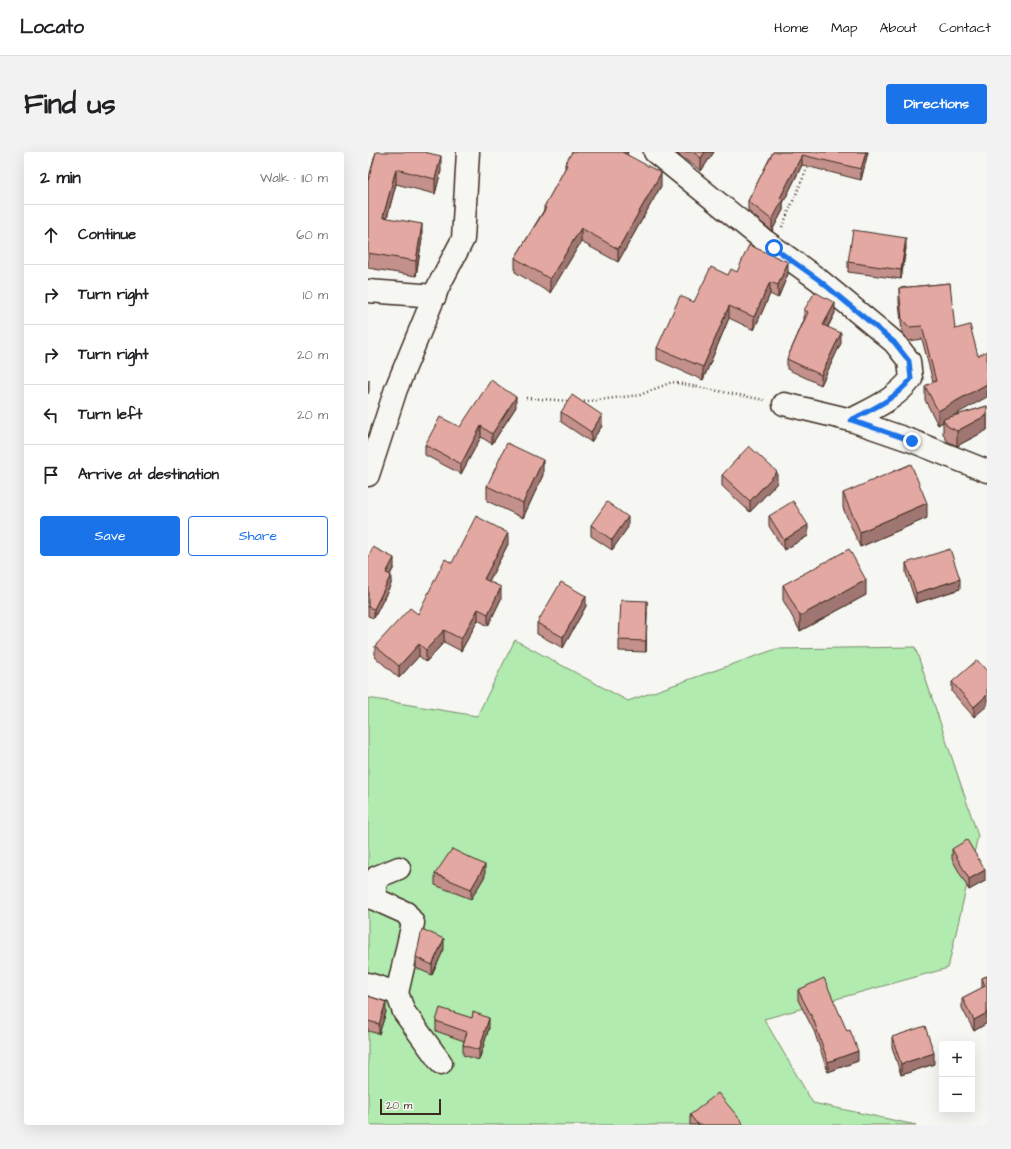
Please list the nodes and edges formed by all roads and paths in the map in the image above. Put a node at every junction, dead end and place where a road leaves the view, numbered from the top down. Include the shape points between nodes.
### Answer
1 (468, 152) edge
2 (655, 152) edge
3 (812, 159) edge
4 (774, 248) junction
5 (368, 291) edge
6 (435, 296) junction
7 (526, 398) dead end
8 (784, 404) joint
9 (851, 420) junction
10 (987, 471) edge
11 (368, 475) edge
12 (399, 868) dead end
13 (368, 897) edge
14 (368, 984) edge
15 (397, 993) junction
16 (441, 1063) dead end

1 - 6 street via 463,239
2 - 4 street
3 - 4 path
4 - 9 street via 868,320 894,342 909,361 911,379 903,389 893,398
5 - 6 street
6 - 11 street via 396,389
7 - 8 path via 588,402 640,395 672,382
8 - 9 street
9 - 10 street
12 - 13 street via 377,878 376,889
13 - 15 street via 406,913 413,923
14 - 15 street
15 - 16 street via 404,1012

